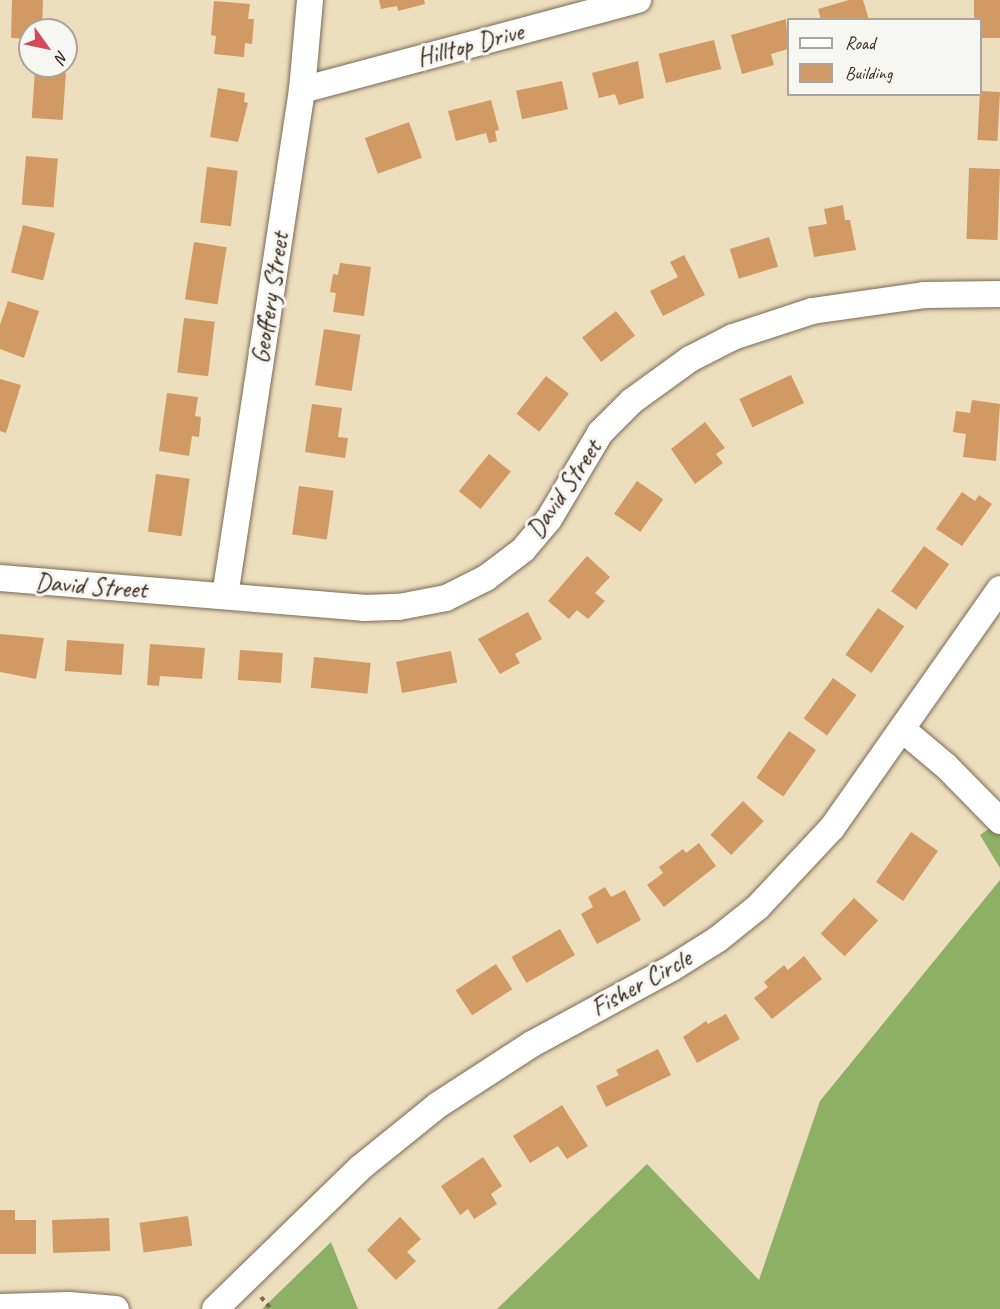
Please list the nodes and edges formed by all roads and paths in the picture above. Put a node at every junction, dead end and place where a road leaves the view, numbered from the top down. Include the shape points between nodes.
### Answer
1 (310, 0) edge
2 (638, 0) edge
3 (302, 90) junction
4 (1000, 294) edge
5 (0, 579) edge
6 (1000, 590) edge
7 (225, 596) junction
8 (902, 729) junction
9 (1000, 821) edge
10 (0, 1307) edge
11 (116, 1309) edge
12 (215, 1309) edge

1 - 3 street, Geoffery Street
2 - 3 street, Hilltop Drive
3 - 7 street, Geoffery Street
4 - 7 street, David Street via 924,295 812,311 734,337 690,359 632,401 600,433 549,519 523,550 486,578 446,598 399,607 363,608
5 - 7 street, David Street
6 - 8 street, Fisher Circle
8 - 9 street via 946,766
8 - 12 street, Fisher Circle via 824,838 739,922 672,968 532,1044 438,1105 360,1168
10 - 11 street via 69,1305

